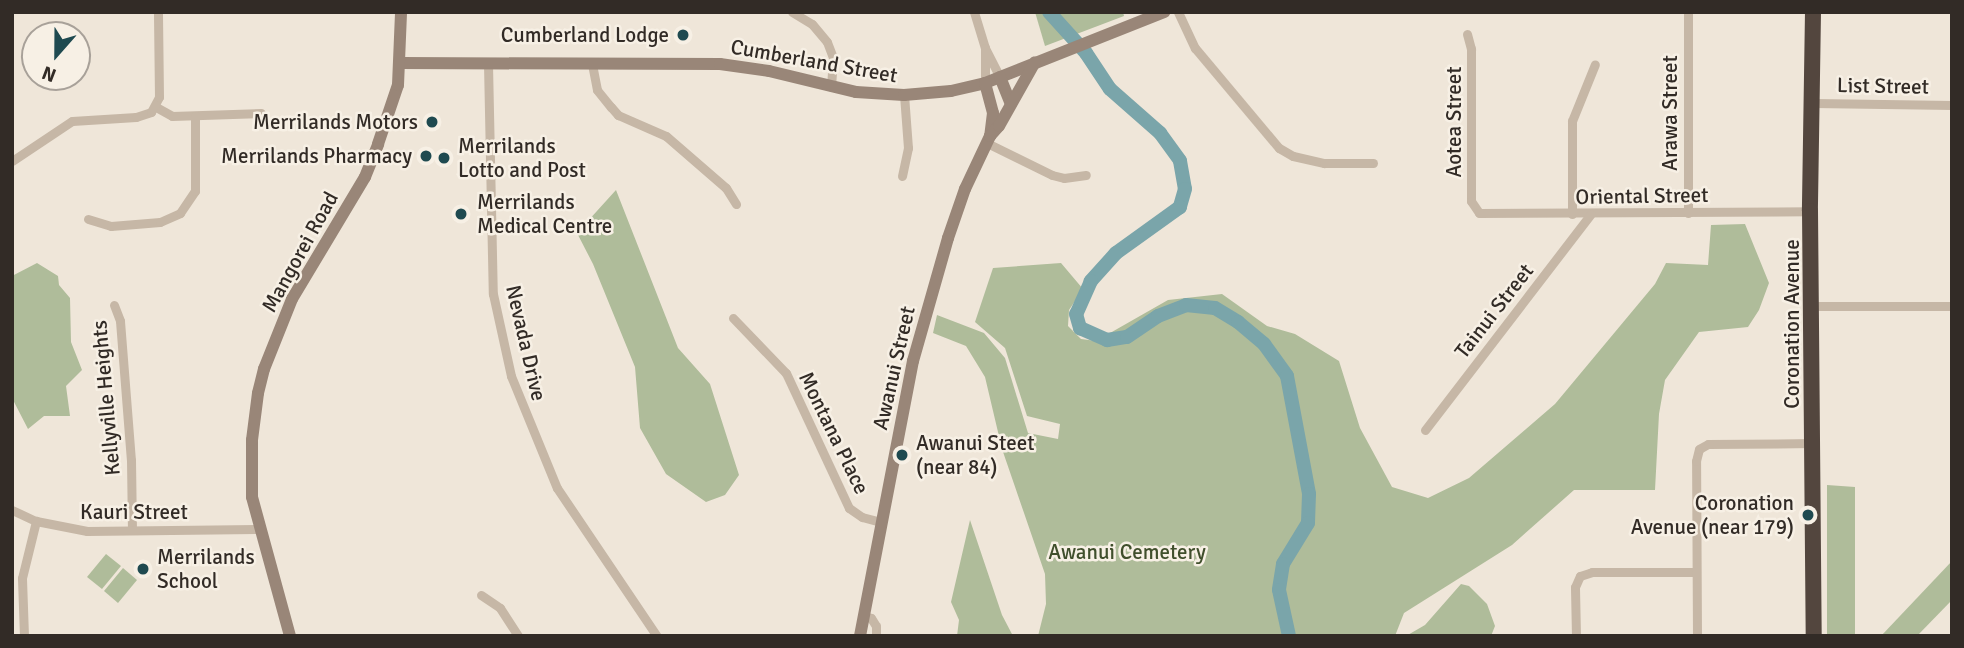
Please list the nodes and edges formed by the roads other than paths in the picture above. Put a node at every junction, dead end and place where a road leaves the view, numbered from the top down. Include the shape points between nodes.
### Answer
1 (158, 12) edge
2 (401, 12) edge
3 (792, 12) edge
4 (974, 12) edge
5 (1164, 12) edge
6 (1178, 12) edge
7 (1688, 12) edge
8 (1813, 12) edge
9 (1467, 34) dead end
10 (985, 48) junction
11 (1035, 62) junction
12 (401, 63) junction
13 (488, 64) junction
14 (592, 64) junction
15 (1595, 64) dead end
16 (1000, 77) junction
17 (985, 83) junction
18 (831, 87) junction
19 (904, 96) junction
20 (1814, 103) junction
21 (1011, 104) junction
22 (1952, 105) edge
23 (156, 107) junction
24 (261, 113) dead end
25 (195, 116) junction
26 (988, 140) junction
27 (12, 161) edge
28 (1373, 163) dead end
29 (1086, 175) dead end
30 (902, 176) dead end
31 (736, 204) dead end
32 (1475, 211) joint
33 (1810, 211) junction
34 (1572, 214) junction
35 (1688, 214) junction
36 (1591, 215) junction
37 (88, 219) dead end
38 (114, 305) dead end
39 (1813, 306) junction
40 (1952, 306) edge
41 (733, 318) dead end
42 (1424, 430) dead end
43 (1814, 443) junction
44 (12, 510) edge
45 (36, 522) junction
46 (881, 522) junction
47 (259, 528) junction
48 (132, 530) junction
49 (1696, 572) junction
50 (481, 595) dead end
51 (864, 616) junction
52 (24, 636) edge
53 (290, 636) edge
54 (518, 636) edge
55 (657, 636) edge
56 (860, 636) edge
57 (876, 636) edge
58 (1576, 636) edge
59 (1697, 636) edge
60 (1814, 636) edge

1 - 23 street
2 - 12 main road, Mangorei Road
3 - 18 street via 812,24 827,42 833,58
4 - 10 street
5 - 11 main road, Cumberland Street
6 - 28 street via 1195,48 1279,148 1324,163
7 - 35 street, Arawa Street
8 - 20 highway, Coronation Avenue
9 - 32 street, Aotea Street via 1471,49 1471,201
10 - 16 street
10 - 17 street
11 - 16 main road, Cumberland Street
11 - 21 main road, Awanui Street
12 - 13 main road, Cumberland Street
12 - 47 main road, Mangorei Road via 398,85 365,177 292,299 264,369 250,465
13 - 14 main road, Cumberland Street
13 - 55 street, Nevada Drive via 493,294 511,376 557,488
14 - 18 main road, Cumberland Street via 720,64
14 - 31 street via 603,100 618,115 666,136 726,188
15 - 34 street via 1572,121
16 - 17 main road, Cumberland Street
16 - 21 main road
17 - 19 main road, Cumberland Street
17 - 26 main road, Awanui Street via 993,113
18 - 19 main road, Cumberland Street
19 - 30 street via 908,148
20 - 22 street, List Street
20 - 33 highway, Coronation Avenue
21 - 26 main road, Awanui Street
23 - 25 street via 172,116
23 - 27 street via 136,117 72,121
24 - 25 street
25 - 37 street via 195,191 180,214 160,222 111,226
26 - 29 street via 1052,175
26 - 46 main road, Awanui Street via 956,213 917,340
32 - 34 street, Oriental Street via 1485,215
33 - 35 street, Oriental Street
33 - 39 highway, Coronation Avenue
34 - 36 street, Oriental Street
35 - 36 street, Oriental Street
36 - 42 street, Tainui Street
38 - 48 street, Kellyville Heights via 120,321 129,432
39 - 40 street
39 - 43 highway, Coronation Avenue
41 - 46 street, Montana Place via 786,373 849,508
43 - 49 street via 1708,444 1699,449
43 - 60 highway, Coronation Avenue
44 - 45 street, Kauri Street
45 - 48 street, Kauri Street via 79,530
45 - 52 street via 22,578
46 - 51 main road, Awanui Street
47 - 48 street, Kauri Street
47 - 53 main road, Mangorei Road
49 - 58 street via 1592,572 1580,576 1575,587
49 - 59 street
50 - 54 street via 500,608
51 - 56 main road, Awanui Street
51 - 57 street via 876,626

